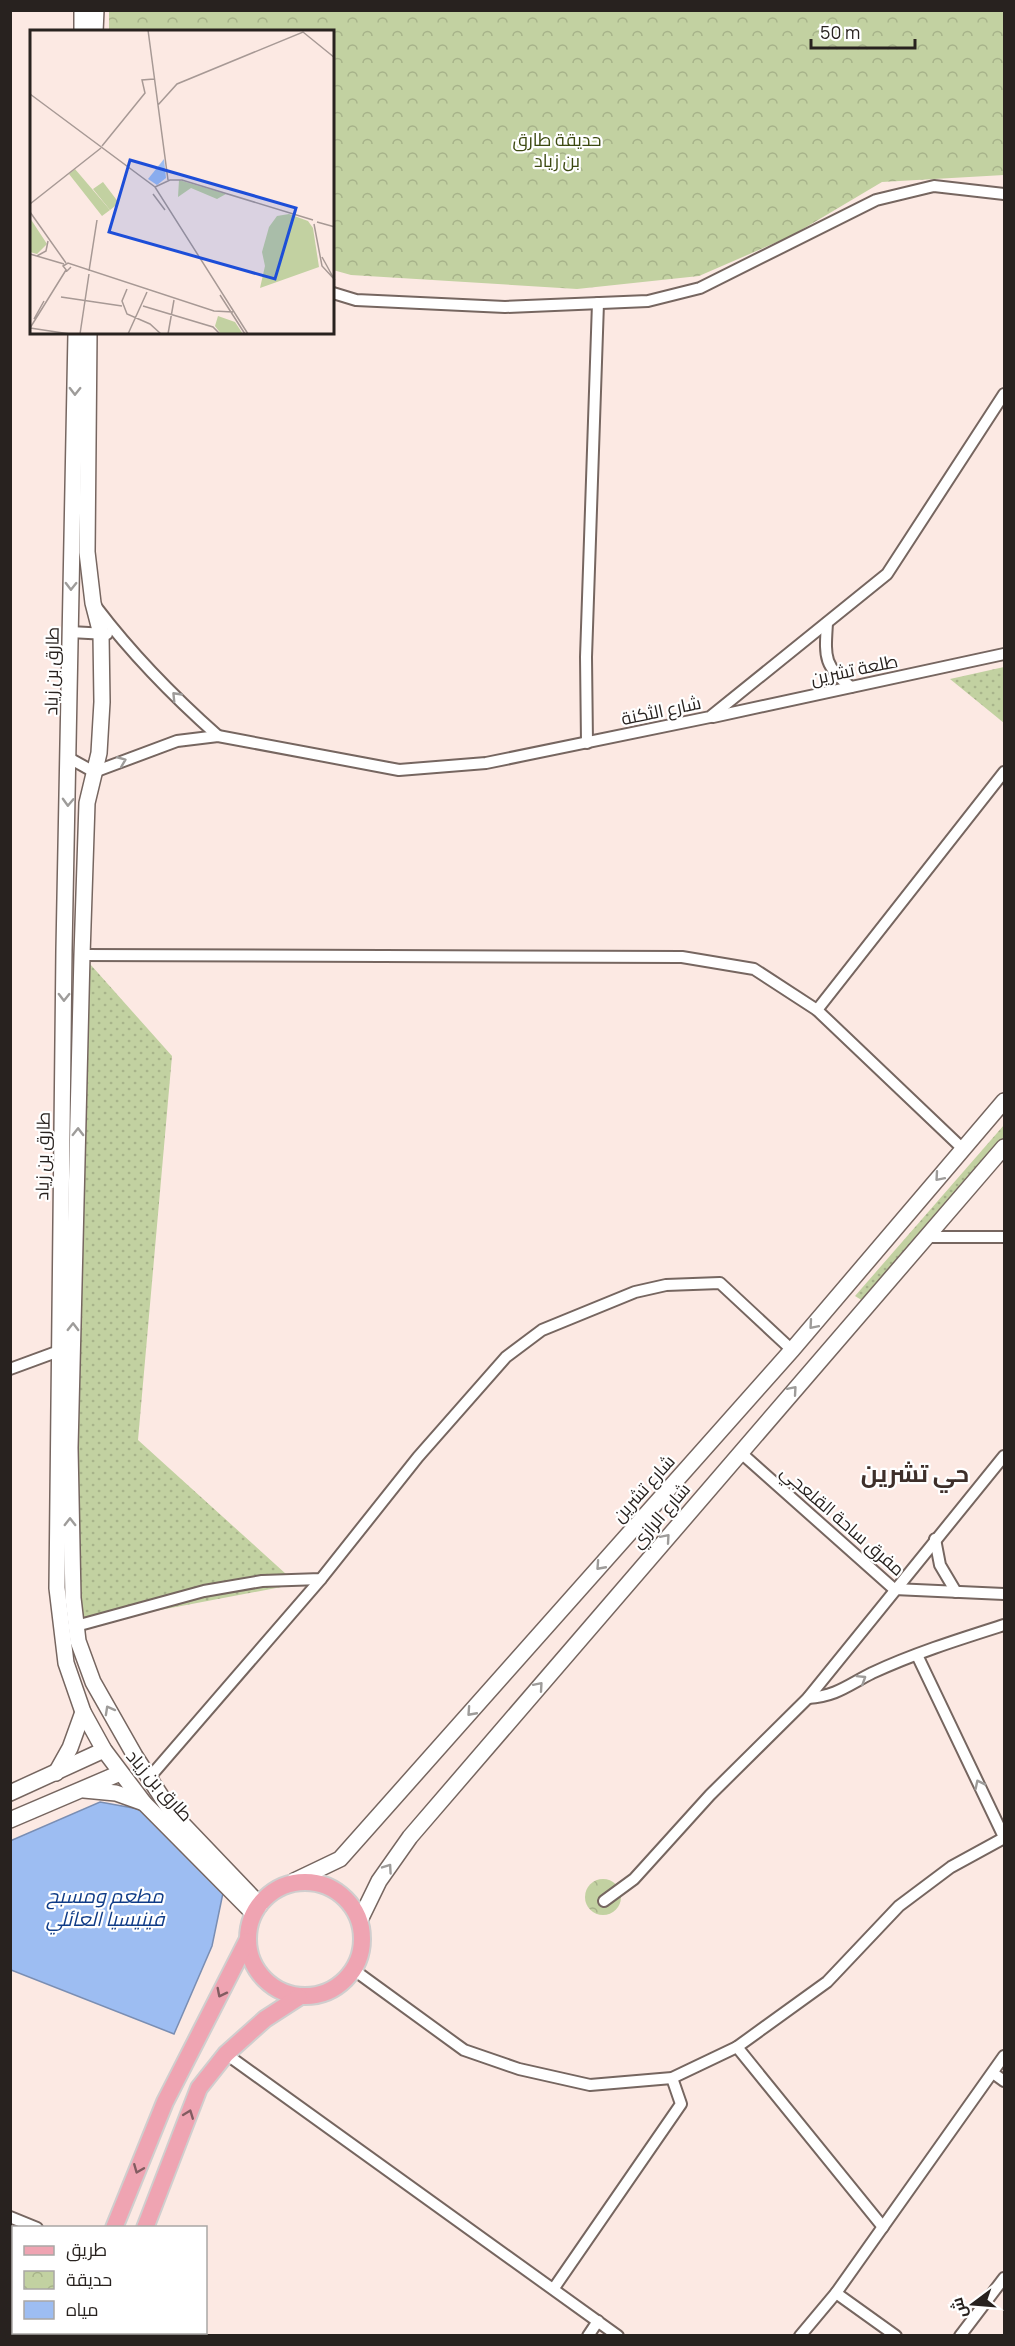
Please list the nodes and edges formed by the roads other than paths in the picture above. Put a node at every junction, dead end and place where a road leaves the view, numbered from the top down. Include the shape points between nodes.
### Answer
1 (82, 10) edge
2 (96, 10) edge
3 (82, 30) edge
4 (95, 30) edge
5 (1005, 194) edge
6 (334, 293) edge
7 (598, 303) junction
8 (76, 334) edge
9 (89, 334) edge
10 (1005, 394) edge
11 (826, 623) junction
12 (70, 632) junction
13 (109, 634) junction
14 (1005, 654) edge
15 (851, 687) junction
16 (710, 717) junction
17 (218, 736) junction
18 (587, 743) junction
19 (69, 758) junction
20 (94, 772) junction
21 (1005, 772) edge
22 (82, 955) junction
23 (817, 1010) junction
24 (1005, 1101) edge
25 (1005, 1147) edge
26 (963, 1149) junction
27 (927, 1237) junction
28 (1005, 1237) edge
29 (792, 1350) junction
30 (59, 1351) junction
31 (10, 1369) edge
32 (740, 1452) junction
33 (1005, 1456) edge
34 (935, 1539) junction
35 (321, 1579) junction
36 (894, 1589) junction
37 (956, 1592) junction
38 (1005, 1594) edge
39 (1005, 1625) edge
40 (76, 1626) junction
41 (917, 1655) junction
42 (808, 1698) junction
43 (83, 1712) junction
44 (129, 1745) junction
45 (106, 1754) junction
46 (56, 1773) junction
47 (120, 1773) junction
48 (150, 1778) junction
49 (132, 1787) junction
50 (81, 1790) junction
51 (10, 1793) edge
52 (144, 1803) junction
53 (10, 1820) edge
54 (1005, 1838) edge
55 (294, 1881) junction
56 (604, 1901) dead end
57 (256, 1909) junction
58 (360, 1920) junction
59 (247, 1941) junction
60 (354, 1970) junction
61 (299, 1996) junction
62 (737, 2047) junction
63 (226, 2054) junction
64 (1005, 2056) edge
65 (993, 2073) junction
66 (672, 2078) junction
67 (1005, 2081) edge
68 (10, 2217) edge
69 (32, 2226) edge
70 (115, 2226) edge
71 (145, 2226) edge
72 (883, 2228) junction
73 (1005, 2278) edge
74 (554, 2288) junction
75 (836, 2294) junction
76 (598, 2321) junction
77 (588, 2336) edge
78 (618, 2336) edge
79 (800, 2336) edge
80 (896, 2336) edge
81 (960, 2336) edge

1 - 3 main road
2 - 4 main road
5 - 7 street via 934,186 876,201 700,288 648,301
6 - 7 street via 356,300 505,307
7 - 18 street via 586,657
8 -> 12 main road, طارق بن زياد
9 - 13 main road via 87,552 93,603
10 - 11 street, شارع الثكنة via 887,573
11 - 15 street via 827,662 833,674
11 - 16 street, شارع الثكنة
12 - 13 street
12 - 19 main road, طارق بن زياد
17 -> 13 street
13 - 20 main road
14 - 15 street, طلعة تشرين
15 - 16 street, طلعة تشرين
16 - 18 street, شارع الثكنة
17 - 18 street, شارع الثكنة via 399,770 486,763
20 -> 17 street via 177,741
19 - 20 street
19 -> 30 main road, طارق بن زياد
20 - 22 main road via 87,803
21 - 23 street
22 - 23 street via 682,957 754,969
40 -> 22 main road via 70,1460
23 - 26 street
24 - 26 main road, شارع تشرين
25 - 27 main road, شارع الرازي
26 -> 29 main road, شارع تشرين
27 - 28 street
32 -> 27 main road, شارع الرازي
29 - 35 street via 720,1283 666,1285 635,1292 542,1330 506,1357 418,1457
29 -> 55 main road, شارع تشرين via 340,1859
30 - 31 street
30 - 43 main road, طارق بن زياد via 57,1588 66,1663
32 - 36 street, مفرق ساحة القلعجي
58 -> 32 main road, شارع الرازي via 379,1881 410,1837
33 - 34 street
34 - 36 street
34 - 37 street via 940,1565
35 - 40 street via 262,1581 204,1591
35 - 48 street
36 - 37 street, مفرق ساحة القلعجي
36 - 42 street
37 - 38 street, مفرق ساحة القلعجي
39 - 41 street
44 -> 40 main road via 93,1682
42 -> 41 street via 844,1690
54 -> 41 street
42 - 56 street via 710,1795 634,1879
43 - 45 main road, طارق بن زياد
43 - 46 main road
44 - 45 main road via 110,1747
44 - 48 main road
45 - 46 main road
45 - 47 main road, طارق بن زياد
46 - 51 main road
47 - 49 main road, طارق بن زياد
47 - 50 main road
48 - 49 main road via 146,1784
48 - 57 main road via 172,1813
49 - 52 main road, طارق بن زياد
50 - 52 main road via 104,1791
50 - 53 main road
52 - 57 main road, طارق بن زياد
54 - 62 street via 951,1867 899,1906 827,1982
55 - 57 main road via 268,1893
55 - 58 main road via 316,1881 335,1889 354,1907
57 - 59 main road
58 - 60 main road via 362,1952
59 - 61 main road via 257,1971 276,1989
59 -> 70 main road via 165,2102
60 - 61 main road via 334,1989
60 - 66 street via 464,2050 519,2069 590,2085
61 - 63 main road via 265,2019
62 - 66 street
62 - 72 street
71 -> 63 main road via 199,2088
63 - 74 street
64 - 65 street
65 - 67 street
65 - 72 street
66 - 74 street via 681,2104
68 - 69 street
72 - 75 street
73 - 81 street
74 - 76 street
75 - 79 street
75 - 80 street
76 - 77 street
76 - 78 street

